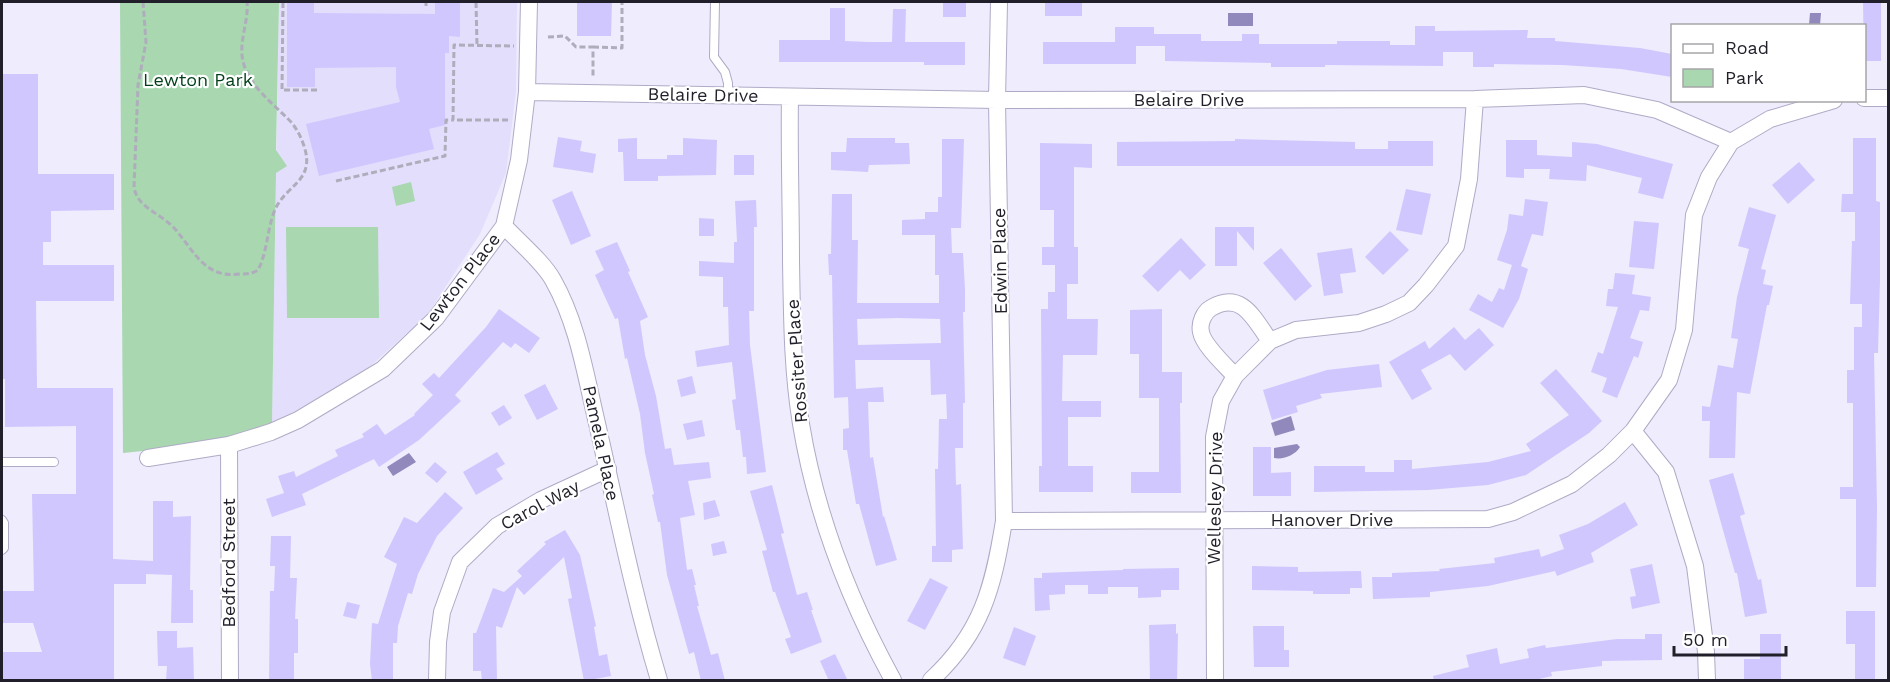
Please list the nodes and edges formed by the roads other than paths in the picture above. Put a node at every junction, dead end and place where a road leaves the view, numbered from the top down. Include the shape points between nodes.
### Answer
1 (529, 2) edge
2 (715, 2) edge
3 (999, 2) edge
4 (527, 92) junction
5 (728, 96) junction
6 (790, 97) junction
7 (1888, 98) edge
8 (1475, 99) junction
9 (1866, 99) edge
10 (997, 100) junction
11 (1827, 102) edge
12 (1731, 142) junction
13 (504, 226) junction
14 (1270, 341) junction
15 (1235, 376) junction
16 (1633, 431) junction
17 (229, 445) junction
18 (148, 458) dead end
19 (2, 462) edge
20 (54, 462) dead end
21 (608, 469) junction
22 (2, 520) edge
23 (1213, 520) junction
24 (1004, 521) junction
25 (2, 550) edge
26 (230, 681) edge
27 (437, 681) edge
28 (659, 681) edge
29 (893, 681) edge
30 (931, 681) edge
31 (1215, 681) edge
32 (1707, 681) edge

1 - 4 street, Lewton Place
2 - 5 lane via 714,57 725,72
3 - 10 street, Edwin Place
4 - 5 street, Belaire Drive
4 - 13 street, Lewton Place via 519,160
5 - 6 street, Belaire Drive
6 - 10 street, Belaire Drive
6 - 29 street, Rossiter Place via 792,328 801,426 828,534 846,585
7 - 9 street
8 - 10 street, Belaire Drive
8 - 12 street, Belaire Drive via 1584,95 1656,110
8 - 14 street, Wellesley Drive via 1469,179 1456,246 1426,285 1409,303 1386,314 1359,323 1296,330
10 - 24 street, Edwin Place
11 - 12 street via 1770,119
12 - 16 street, Hanover Drive via 1709,177 1694,215 1684,330 1669,380
13 - 17 street, Lewton Place via 436,318 383,369 298,420
13 - 21 street, Pamela Place via 552,277 567,307
14 - 15 street, Wellesley Drive
14 - 15 street via 1240,303 1230,300 1206,311 1201,333
15 - 23 street, Wellesley Drive via 1221,401 1214,437
16 - 23 street, Hanover Drive via 1572,484 1513,513 1488,519
16 - 32 street via 1666,471 1695,566
17 - 18 street, Lewton Place
17 - 26 street, Bedford Street
19 - 20 lane
21 - 27 street, Carol Way via 541,500 497,526 460,562 442,612
21 - 28 street, Pamela Place via 619,529
22 - 25 lane
23 - 24 street, Hanover Drive
23 - 31 street, Wellesley Drive
24 - 30 street, Edwin Place via 988,596 969,638

